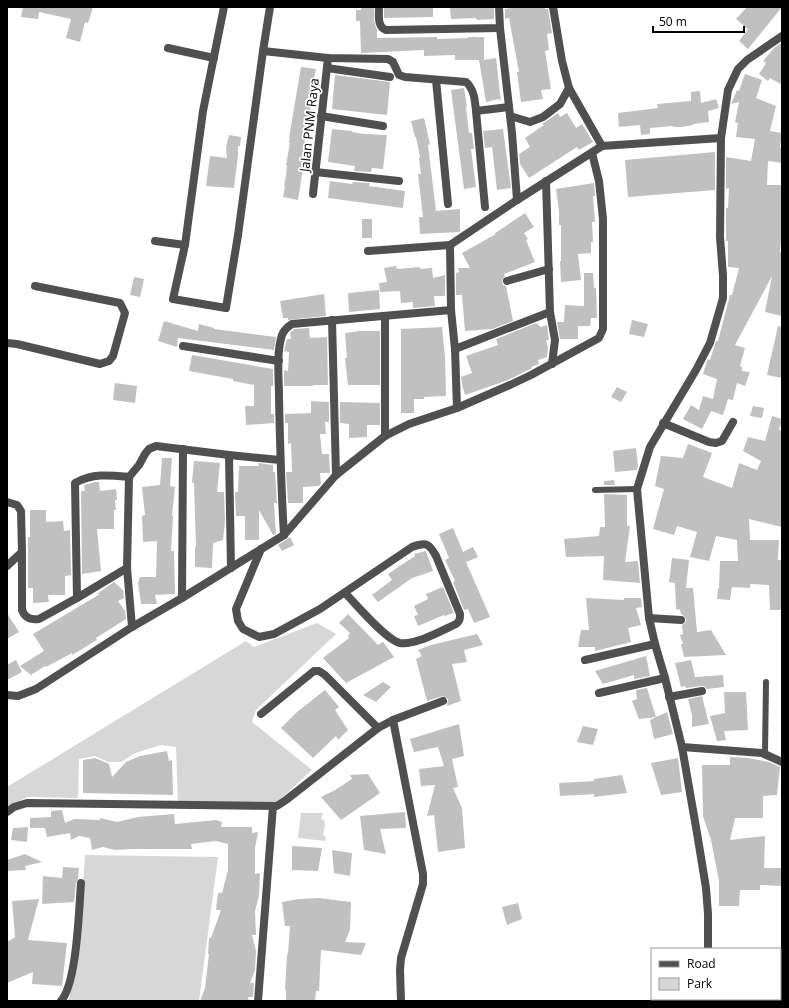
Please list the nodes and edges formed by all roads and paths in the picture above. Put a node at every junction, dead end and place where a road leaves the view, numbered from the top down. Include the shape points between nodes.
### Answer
1 (224, 7) edge
2 (270, 7) edge
3 (379, 7) edge
4 (499, 7) edge
5 (553, 7) edge
6 (500, 28) junction
7 (782, 36) edge
8 (168, 48) dead end
9 (263, 51) junction
10 (214, 58) junction
11 (328, 58) junction
12 (327, 68) junction
13 (390, 77) dead end
14 (436, 80) junction
15 (569, 88) junction
16 (509, 107) junction
17 (476, 111) junction
18 (321, 116) junction
19 (510, 116) junction
20 (383, 126) dead end
21 (721, 138) junction
22 (602, 146) junction
23 (592, 153) junction
24 (315, 172) junction
25 (399, 181) dead end
26 (546, 181) junction
27 (313, 194) dead end
28 (517, 200) junction
29 (448, 204) dead end
30 (485, 207) dead end
31 (155, 241) dead end
32 (450, 244) junction
33 (185, 245) junction
34 (368, 251) dead end
35 (549, 269) junction
36 (507, 281) dead end
37 (36, 286) dead end
38 (451, 310) junction
39 (550, 312) junction
40 (385, 316) junction
41 (332, 320) junction
42 (7, 343) edge
43 (183, 346) dead end
44 (455, 349) junction
45 (279, 361) junction
46 (552, 364) junction
47 (457, 408) junction
48 (733, 422) dead end
49 (663, 423) junction
50 (385, 436) junction
51 (183, 449) junction
52 (229, 455) junction
53 (280, 460) junction
54 (336, 475) junction
55 (129, 477) junction
56 (637, 489) junction
57 (595, 490) dead end
58 (7, 502) edge
59 (284, 535) junction
60 (262, 548) junction
61 (22, 552) junction
62 (7, 566) edge
63 (127, 568) junction
64 (231, 568) junction
65 (345, 593) junction
66 (77, 598) junction
67 (182, 598) junction
68 (649, 618) junction
69 (681, 620) dead end
70 (132, 627) junction
71 (655, 644) junction
72 (585, 660) dead end
73 (665, 678) junction
74 (766, 682) dead end
75 (702, 691) dead end
76 (599, 693) dead end
77 (7, 695) edge
78 (669, 697) junction
79 (444, 701) dead end
80 (260, 714) dead end
81 (393, 720) junction
82 (378, 728) junction
83 (682, 747) junction
84 (765, 754) junction
85 (782, 762) edge
86 (273, 806) junction
87 (7, 812) edge
88 (81, 883) dead end
89 (708, 948) edge
90 (62, 1001) edge
91 (258, 1001) edge
92 (400, 1001) edge

1 - 10 street
2 - 9 street
3 - 6 street via 380,26 386,30
4 - 6 street
5 - 15 street
6 - 16 street
7 - 21 street via 738,69 728,90
8 - 10 street
9 - 11 street
9 - 33 street via 226,308 173,299
10 - 33 street via 197,148
11 - 12 street, Jalan PNM Raya
11 - 14 street via 388,59 393,62 401,76
12 - 13 street
12 - 18 street, Jalan PNM Raya
14 - 17 street via 466,82 471,86
14 - 29 street
15 - 19 street via 560,104 543,117 530,122
15 - 22 street
16 - 17 street
16 - 19 street
17 - 30 street
18 - 20 street
18 - 24 street, Jalan PNM Raya
19 - 28 street
21 - 22 street
21 - 49 street via 720,237 723,298 710,343
22 - 23 street
23 - 26 street
23 - 46 street via 599,181 603,219 602,331 599,338
24 - 25 street
24 - 27 street, Jalan PNM Raya
26 - 28 street
26 - 35 street
28 - 32 street
31 - 33 street
32 - 34 street
32 - 38 street
35 - 36 street
35 - 39 street
37 - 42 street via 120,303 124,313 113,356 109,361 100,364
38 - 40 street
38 - 44 street
39 - 44 street
39 - 46 street via 555,340
40 - 41 street
40 - 50 street
41 - 45 street via 292,324 287,327 282,338
41 - 54 street
43 - 45 street
44 - 47 street
45 - 53 street
46 - 47 street via 510,386
47 - 50 street via 409,424
48 - 49 street via 722,442 716,443
49 - 56 street via 650,447
50 - 54 street
51 - 52 street
51 - 55 street via 156,446 149,449
51 - 67 street
52 - 53 street
52 - 64 street
53 - 59 street
54 - 59 street
55 - 63 street
55 - 66 street via 96,475 75,483
56 - 57 lane
56 - 68 street
58 - 61 street via 17,505 21,511
59 - 60 street
60 - 64 street
60 - 65 street via 236,609 238,621 243,629 251,634 260,637 274,634
61 - 62 street
61 - 66 street via 22,610 28,618 39,619
63 - 66 street
63 - 70 street
64 - 67 street
65 - 65 street via 390,639 400,643 424,638 456,624 460,618 436,556 427,544 412,547
67 - 70 street
68 - 69 street
68 - 71 street
70 - 77 street via 36,688 18,696
71 - 72 street
71 - 73 street
73 - 76 street
73 - 78 street
74 - 84 lane
75 - 78 street
78 - 83 street
79 - 81 street
80 - 82 street via 314,671 319,671
81 - 82 street
81 - 92 street via 423,874 422,889 401,958
82 - 86 street via 280,805
83 - 84 street
83 - 89 street via 706,888
84 - 85 street
86 - 87 street via 27,803
86 - 91 street
88 - 90 street via 75,953

